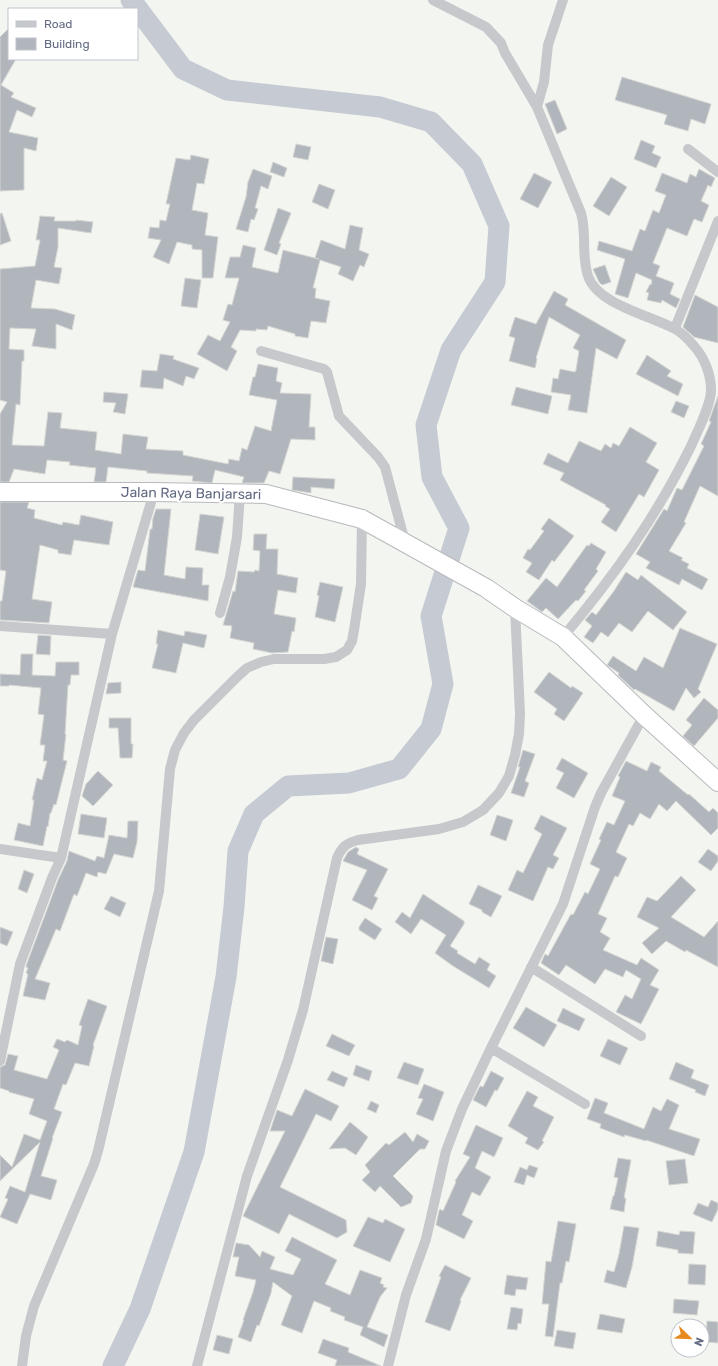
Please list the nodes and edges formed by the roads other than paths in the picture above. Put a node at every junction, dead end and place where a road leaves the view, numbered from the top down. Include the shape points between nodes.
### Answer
1 (433, 0) edge
2 (563, 0) edge
3 (537, 107) junction
4 (688, 149) dead end
5 (718, 172) edge
6 (718, 221) edge
7 (675, 328) junction
8 (261, 351) dead end
9 (715, 388) edge
10 (0, 492) edge
11 (154, 492) junction
12 (240, 493) junction
13 (362, 518) junction
14 (412, 546) junction
15 (515, 608) junction
16 (220, 613) dead end
17 (0, 626) edge
18 (112, 634) junction
19 (563, 637) junction
20 (644, 715) junction
21 (718, 782) edge
22 (0, 849) edge
23 (61, 858) junction
24 (531, 968) junction
25 (641, 1036) dead end
26 (491, 1048) junction
27 (0, 1061) edge
28 (585, 1104) dead end
29 (22, 1366) edge
30 (197, 1366) edge
31 (388, 1366) edge

1 - 3 street via 486,28 494,35
2 - 3 street via 548,45 544,82
3 - 7 street via 581,213 584,224 585,259 592,286 616,302
4 - 5 street
6 - 7 street
7 - 9 street via 702,357
8 - 14 street via 327,372 339,416 386,467
9 - 19 street via 682,464 652,517 609,581
10 - 11 highway, Jalan Raya Banjarsari
11 - 12 highway, Jalan Raya Banjarsari
11 - 18 street
12 - 13 highway, Jalan Raya Banjarsari via 266,494
12 - 16 street via 237,537
13 - 14 highway, Jalan Raya Banjarsari
13 - 29 street via 361,584 352,641 347,650 336,657 274,660 247,668 194,720 175,750 170,769 159,890 98,1151 34,1306
14 - 15 highway, Jalan Raya Banjarsari via 486,588
15 - 19 highway, Jalan Raya Banjarsari
15 - 30 street via 519,734 509,776 499,793 483,810 462,822 348,842 336,858 303,1010 247,1176
17 - 18 street
18 - 23 street
19 - 20 highway, Jalan Raya Banjarsari
20 - 21 highway, Jalan Raya Banjarsari
20 - 24 street via 594,807 563,904
22 - 23 street
23 - 27 street via 20,964
24 - 25 street
24 - 26 street
26 - 28 street
26 - 31 street via 446,1150 426,1239 406,1295

